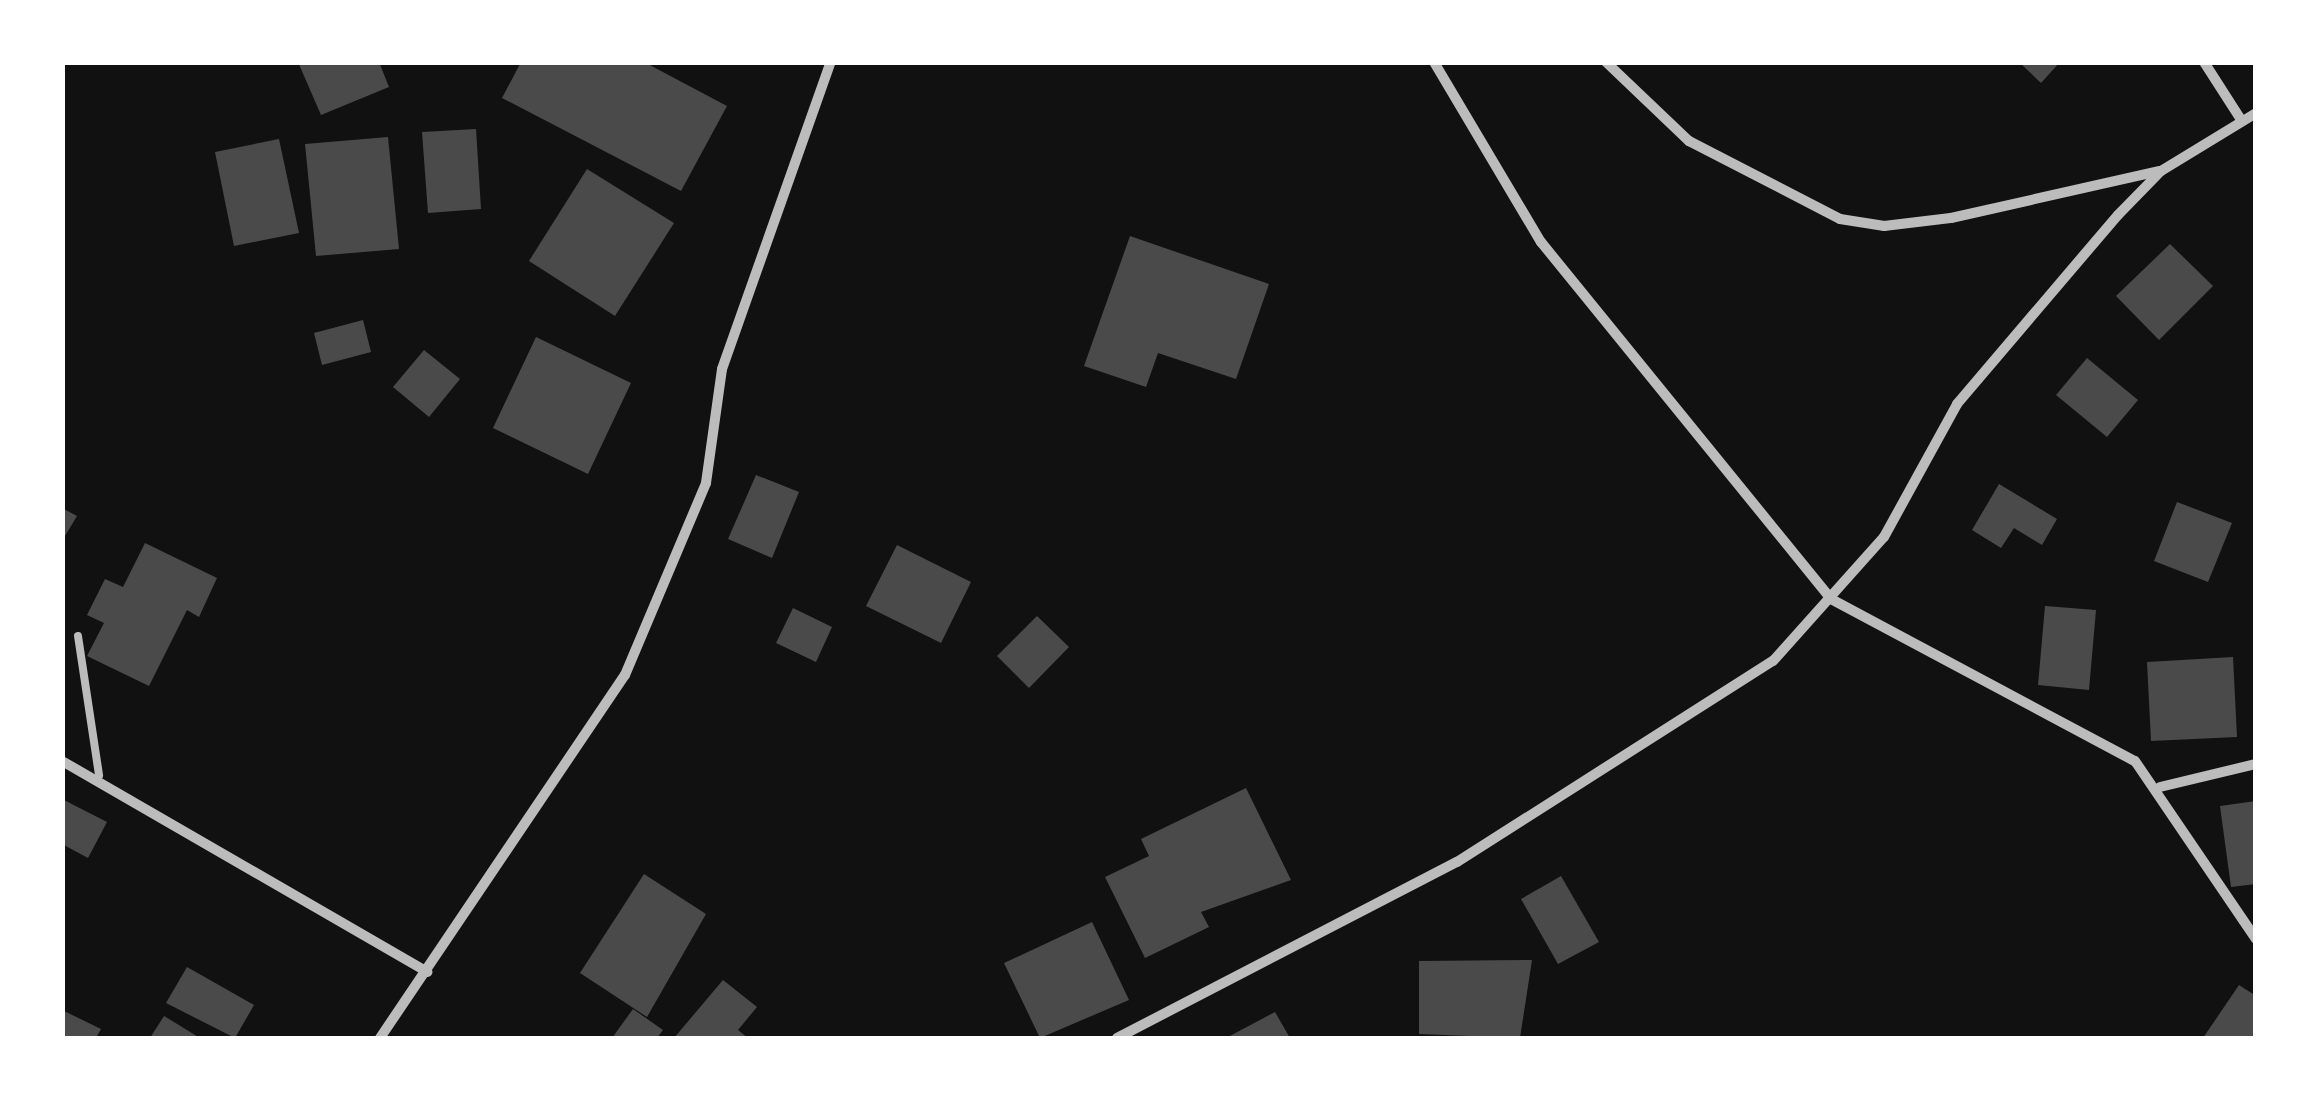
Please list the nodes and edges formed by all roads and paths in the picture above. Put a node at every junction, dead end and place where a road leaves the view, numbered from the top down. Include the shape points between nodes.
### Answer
1 (831, 62) edge
2 (1434, 62) edge
3 (1606, 62) edge
4 (2204, 62) edge
5 (2256, 113) edge
6 (2240, 118) junction
7 (2160, 171) junction
8 (1831, 599) junction
9 (78, 636) dead end
10 (62, 761) edge
11 (2256, 764) edge
12 (99, 775) junction
13 (2160, 787) junction
14 (2256, 939) edge
15 (428, 972) junction
16 (380, 1038) edge
17 (1117, 1038) edge

1 - 15 street via 722,369 706,483 668,580 607,704
2 - 8 street via 1541,242
3 - 7 street via 1689,141 1840,220 1884,226 1950,218
4 - 6 street
5 - 6 street
6 - 7 street
7 - 8 street via 1957,404 1884,537
8 - 13 street via 2135,762
8 - 17 street via 1728,696 1457,862
9 - 12 lane
10 - 12 street
11 - 13 street
12 - 15 street
13 - 14 street
15 - 16 street

